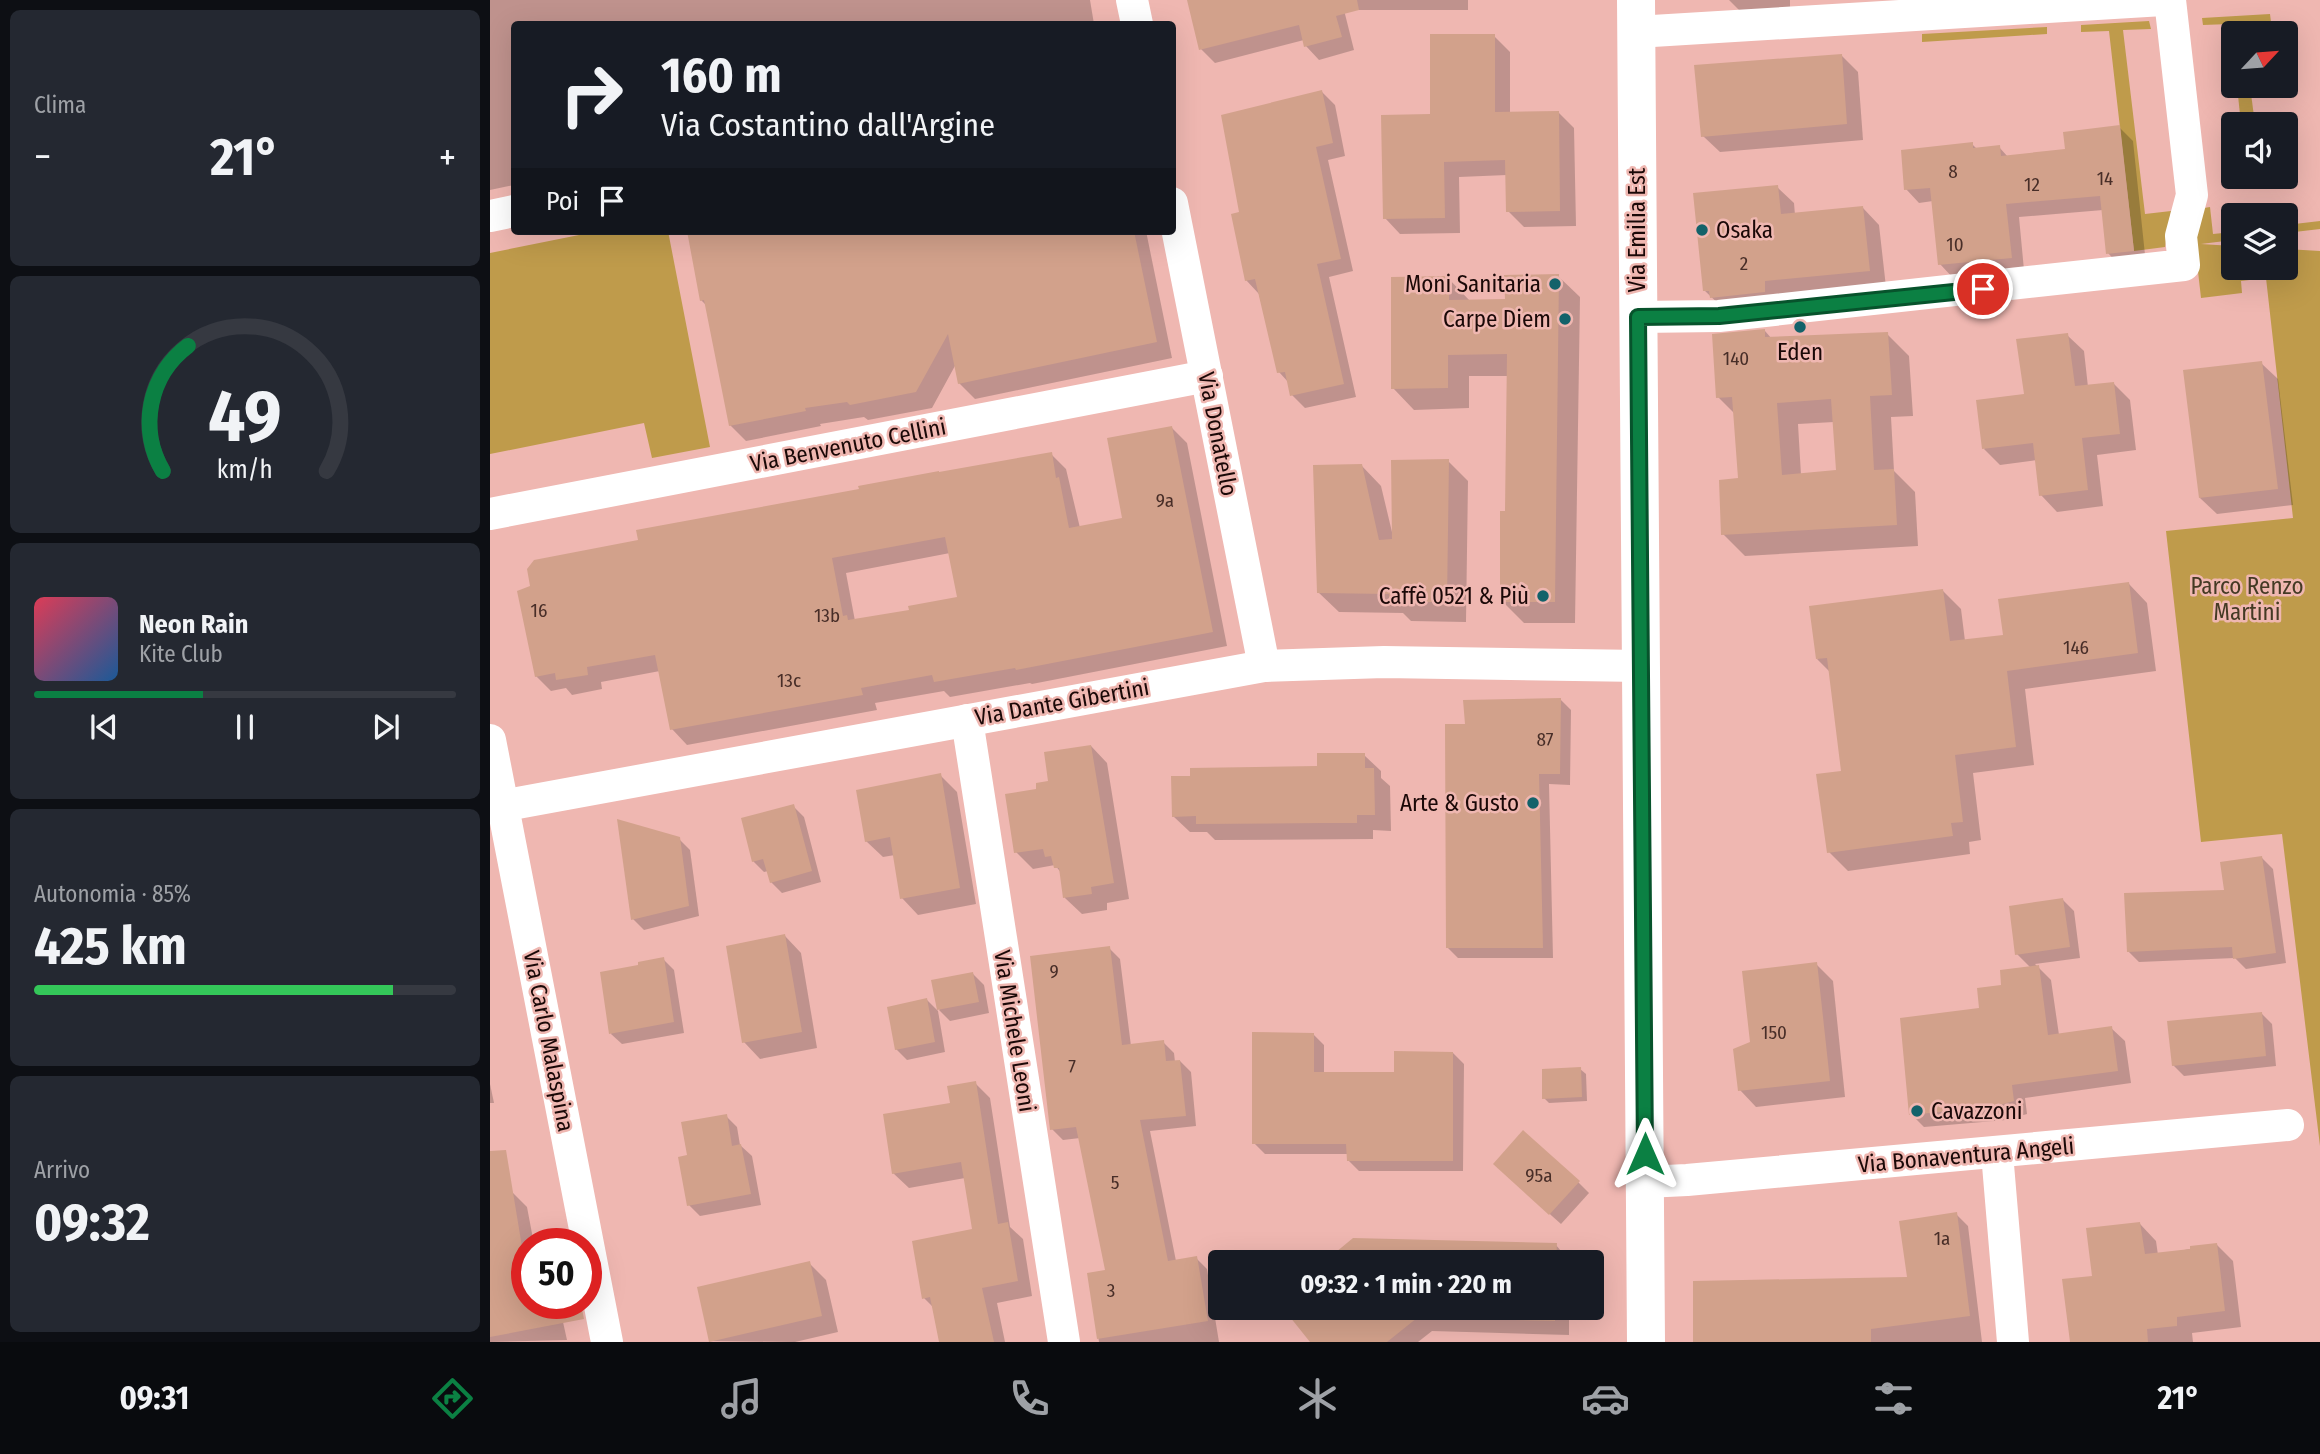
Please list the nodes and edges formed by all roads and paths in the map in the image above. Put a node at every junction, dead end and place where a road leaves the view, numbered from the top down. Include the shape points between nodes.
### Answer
1 (1132, 0) edge
2 (2163, 0) edge
3 (2170, 0) edge
4 (1636, 16) edge
5 (1136, 21) edge
6 (511, 212) edge
7 (490, 216) edge
8 (1176, 223) edge
9 (1638, 317) junction
10 (1207, 376) junction
11 (490, 514) edge
12 (1264, 666) junction
13 (1641, 666) junction
14 (967, 720) junction
15 (490, 740) edge
16 (496, 807) edge
17 (2288, 1125) dead end
18 (1997, 1153) junction
19 (1645, 1182) junction
20 (607, 1342) edge
21 (1064, 1342) edge
22 (1646, 1342) edge
23 (2012, 1342) edge

1 - 5 street
2 - 4 street
3 - 9 street via 2192,195 2181,236 2184,265 1719,316
4 - 9 main road, Via Emilia Est
6 - 7 street
8 - 10 street, Via Donatello
9 - 13 main road, Via Emilia Est
10 - 11 street, Via Benvenuto Cellini
10 - 12 street, Via Donatello
12 - 13 street, Via Dante Gibertini via 1384,662
12 - 14 street, Via Dante Gibertini
13 - 19 main road, Via Emilia Est
14 - 16 street, Via Dante Gibertini
14 - 21 street, Via Michele Leoni
15 - 16 street, Via Carlo Malaspina
16 - 20 street, Via Carlo Malaspina
17 - 18 street, Via Bonaventura Angeli
18 - 19 street, Via Bonaventura Angeli
18 - 23 street
19 - 22 main road, Via Emilia Est

